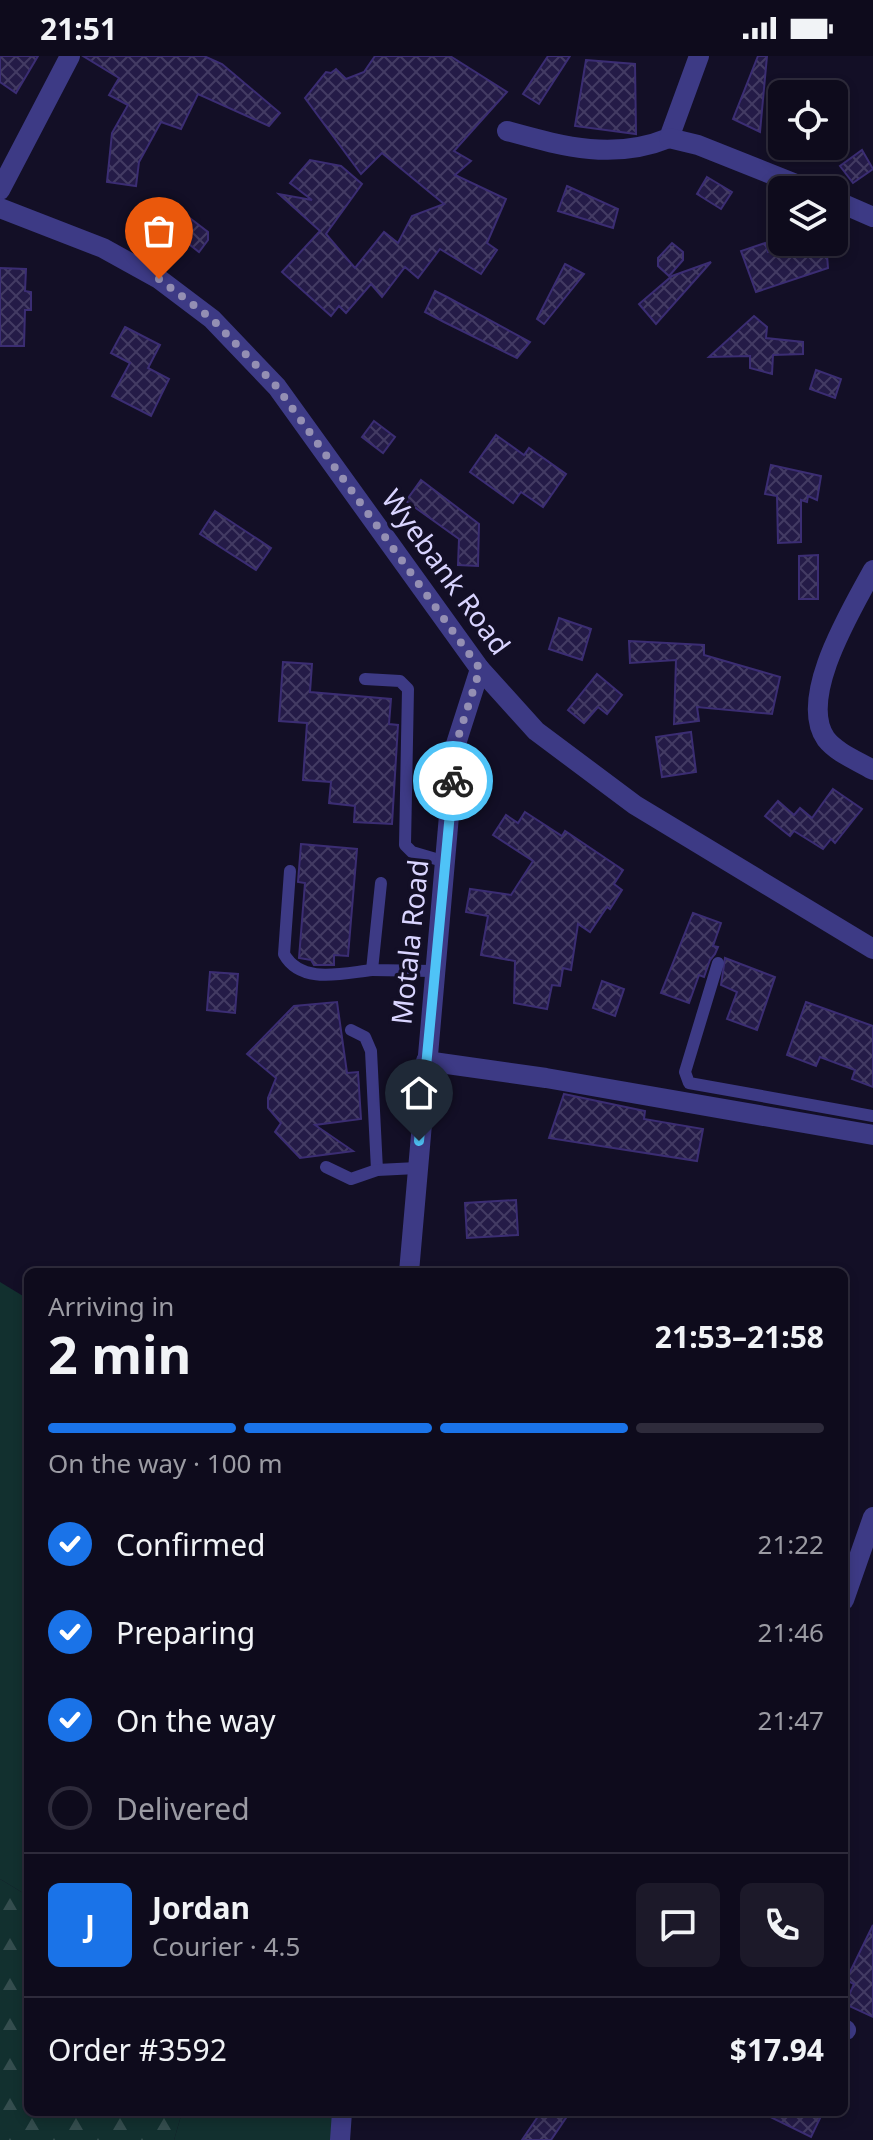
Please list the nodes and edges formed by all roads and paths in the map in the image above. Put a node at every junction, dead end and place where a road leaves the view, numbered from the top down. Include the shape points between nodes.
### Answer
1 (70, 56) edge
2 (699, 56) edge
3 (507, 131) dead end
4 (669, 138) junction
5 (776, 176) edge
6 (0, 190) edge
7 (848, 206) edge
8 (0, 208) edge
9 (873, 217) edge
10 (873, 570) edge
11 (480, 669) junction
12 (365, 679) dead end
13 (873, 770) edge
14 (446, 862) junction
15 (290, 871) dead end
16 (381, 883) dead end
17 (873, 949) edge
18 (718, 963) dead end
19 (372, 970) junction
20 (433, 971) junction
21 (351, 1030) dead end
22 (426, 1061) junction
23 (873, 1116) edge
24 (873, 1135) edge
25 (326, 1167) dead end
26 (417, 1168) junction
27 (377, 1170) junction
28 (409, 1268) edge
29 (873, 1517) edge
30 (848, 1589) edge
31 (342, 2116) edge
32 (340, 2140) edge

1 - 6 street
2 - 4 street
3 - 4 street via 604,152
4 - 5 street
7 - 9 street
8 - 11 street, Wyebank Road via 103,248 159,279 212,319 277,387
10 - 13 street via 816,696 820,725 830,743
11 - 14 street, Motala Road via 455,747
11 - 17 street, Wyebank Road via 536,731 583,769
12 - 14 lane via 400,681 408,689 405,845
14 - 20 street, Motala Road
15 - 19 lane via 284,954 288,961 313,975
16 - 19 lane
18 - 23 lane via 685,1072 689,1083
19 - 20 lane
20 - 22 street, Motala Road
21 - 27 lane via 365,1037 371,1051
22 - 24 street
22 - 26 street, Motala Road
25 - 27 lane via 351,1179
26 - 27 lane
26 - 28 street, Motala Road
29 - 30 street
31 - 32 street

